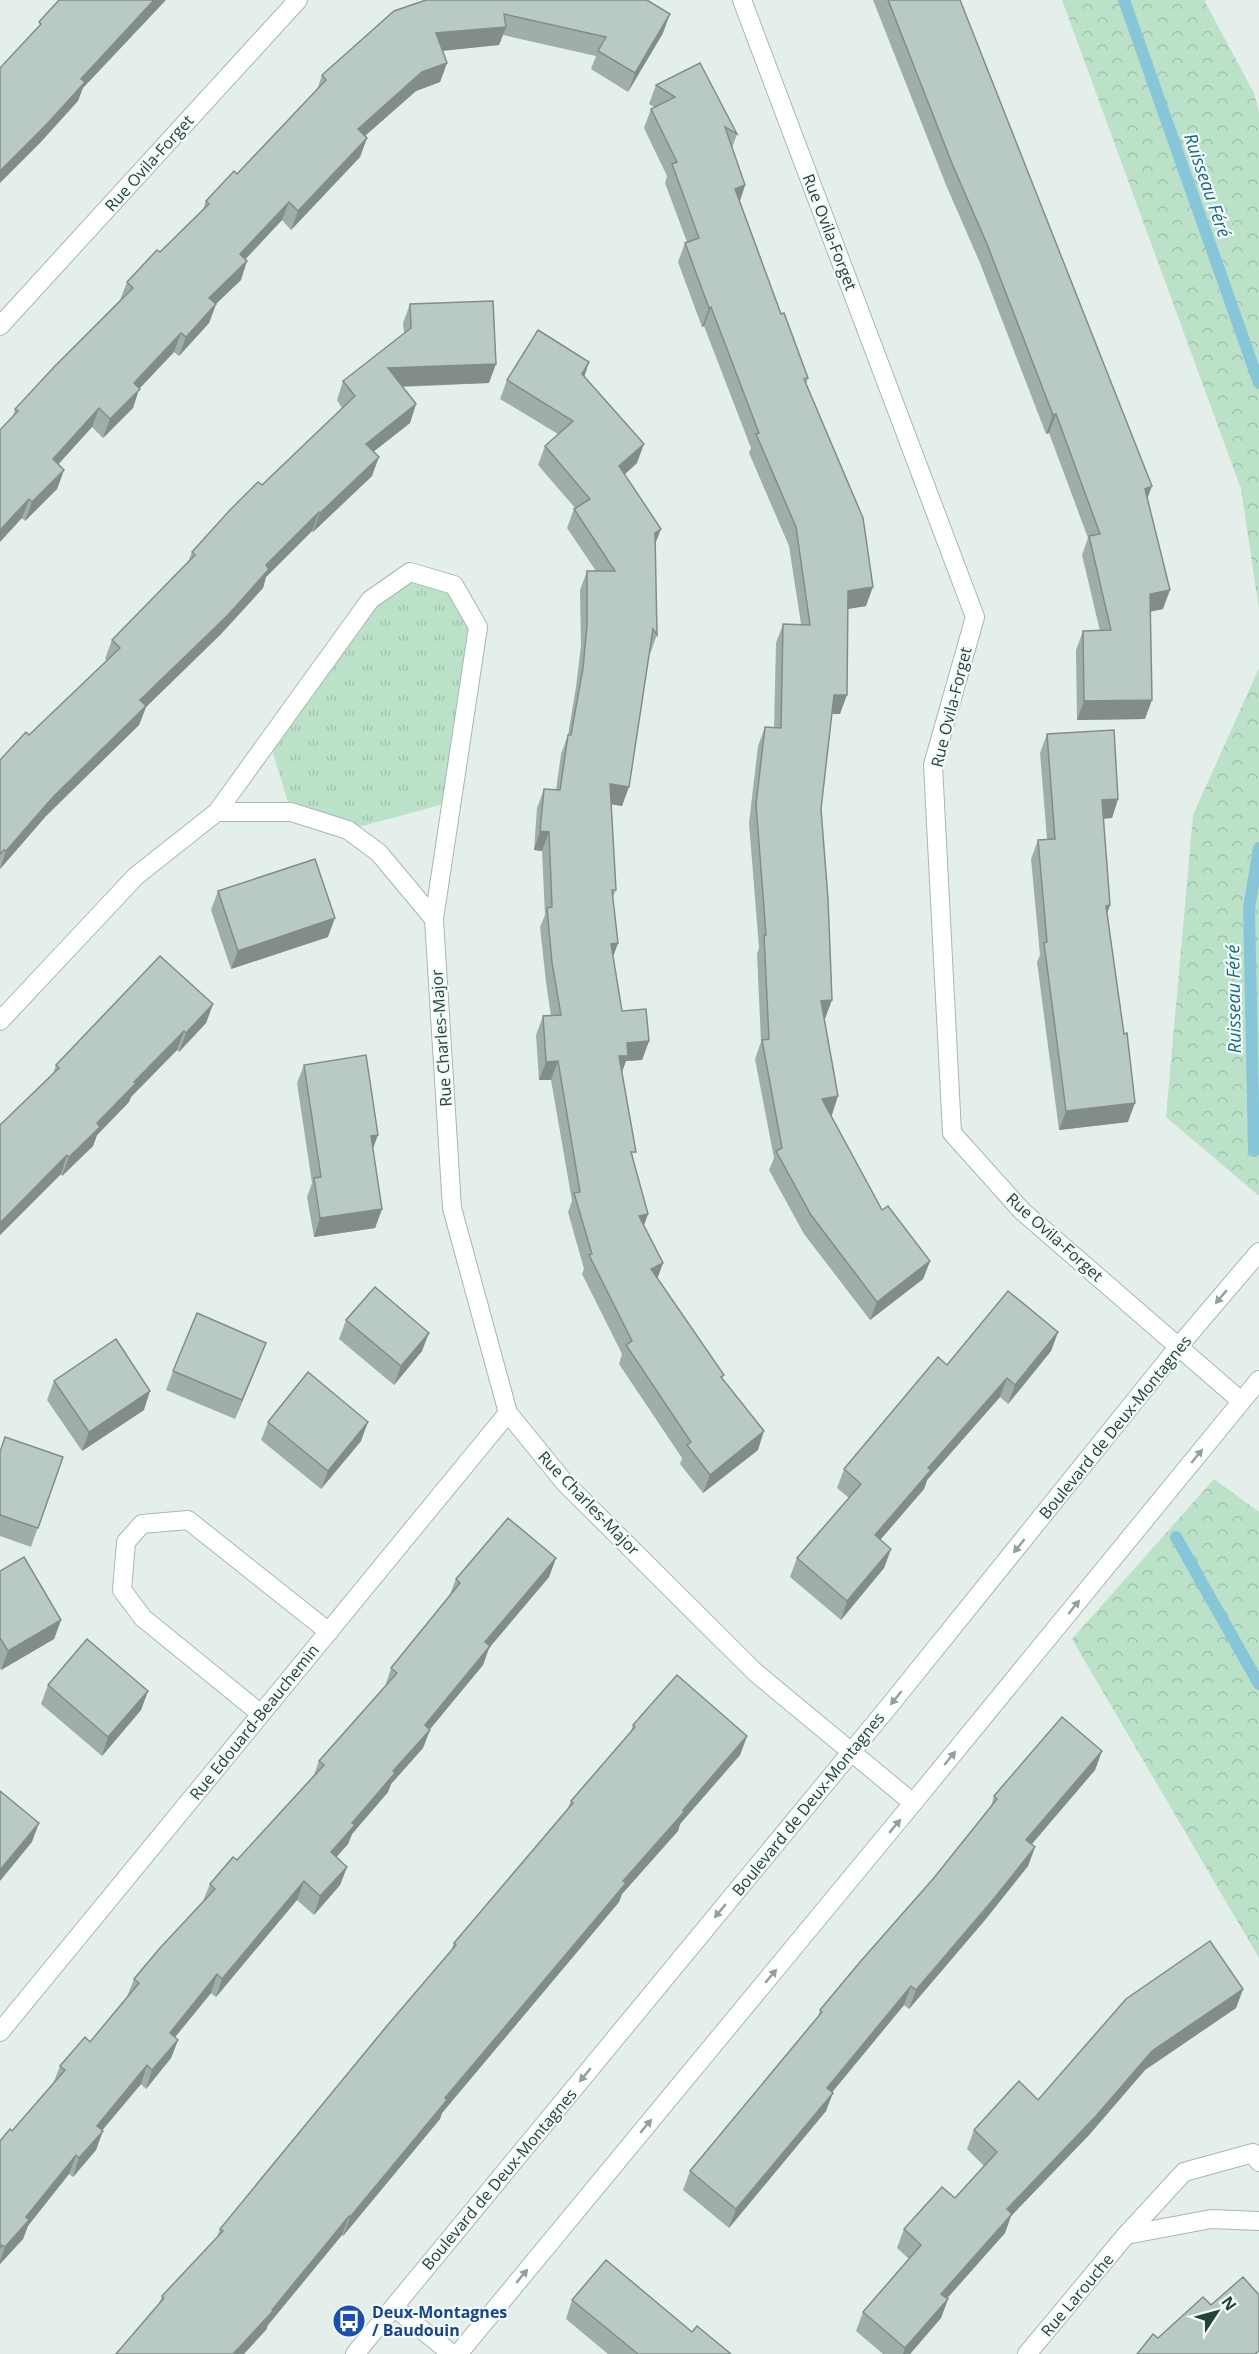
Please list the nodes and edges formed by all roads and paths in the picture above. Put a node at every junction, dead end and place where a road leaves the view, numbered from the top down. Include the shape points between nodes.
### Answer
1 (298, 0) edge
2 (742, 0) edge
3 (0, 326) edge
4 (217, 812) junction
5 (434, 920) junction
6 (0, 1022) edge
7 (1259, 1252) edge
8 (1179, 1346) junction
9 (1259, 1380) edge
10 (1241, 1401) junction
11 (508, 1413) junction
12 (329, 1632) junction
13 (261, 1714) junction
14 (850, 1752) junction
15 (913, 1803) junction
16 (1, 2029) edge
17 (1259, 2162) edge
18 (1259, 2221) edge
19 (1126, 2235) junction
20 (394, 2307) junction
21 (355, 2354) edge
22 (452, 2354) edge
23 (458, 2354) edge
24 (1027, 2354) edge

1 - 3 street, Rue Ovila-Forget
2 - 8 street, Rue Ovila-Forget via 975,617 933,765 952,1133 1022,1211
4 - 5 street via 291,812 348,830 379,853
4 - 5 street, Rue Charles-Major via 370,600 410,572 454,585 478,627
4 - 6 street, Rue Charles-Major via 136,876
5 - 11 street, Rue Charles-Major via 452,1208
7 -> 8 street, Boulevard de Deux-Montagnes
8 - 10 street, Rue Ovila-Forget
8 -> 14 street, Boulevard de Deux-Montagnes
9 - 10 street
15 -> 10 street
11 - 12 street, Rue Edouard-Beauchemin
11 - 14 street, Rue Charles-Major via 565,1483 748,1665
12 - 13 street, Rue Edouard-Beauchemin
12 - 13 street via 188,1521 142,1524 126,1542 122,1590 144,1618
13 - 16 street, Rue Edouard-Beauchemin
14 - 15 street, Rue Charles-Major
14 -> 20 street, Boulevard de Deux-Montagnes
23 -> 15 street
17 - 19 street, Rue Larouche via 1253,2153 1184,2172
18 - 19 street via 1211,2219
19 - 24 street, Rue Larouche
20 - 21 street, Boulevard de Deux-Montagnes
20 - 22 street

